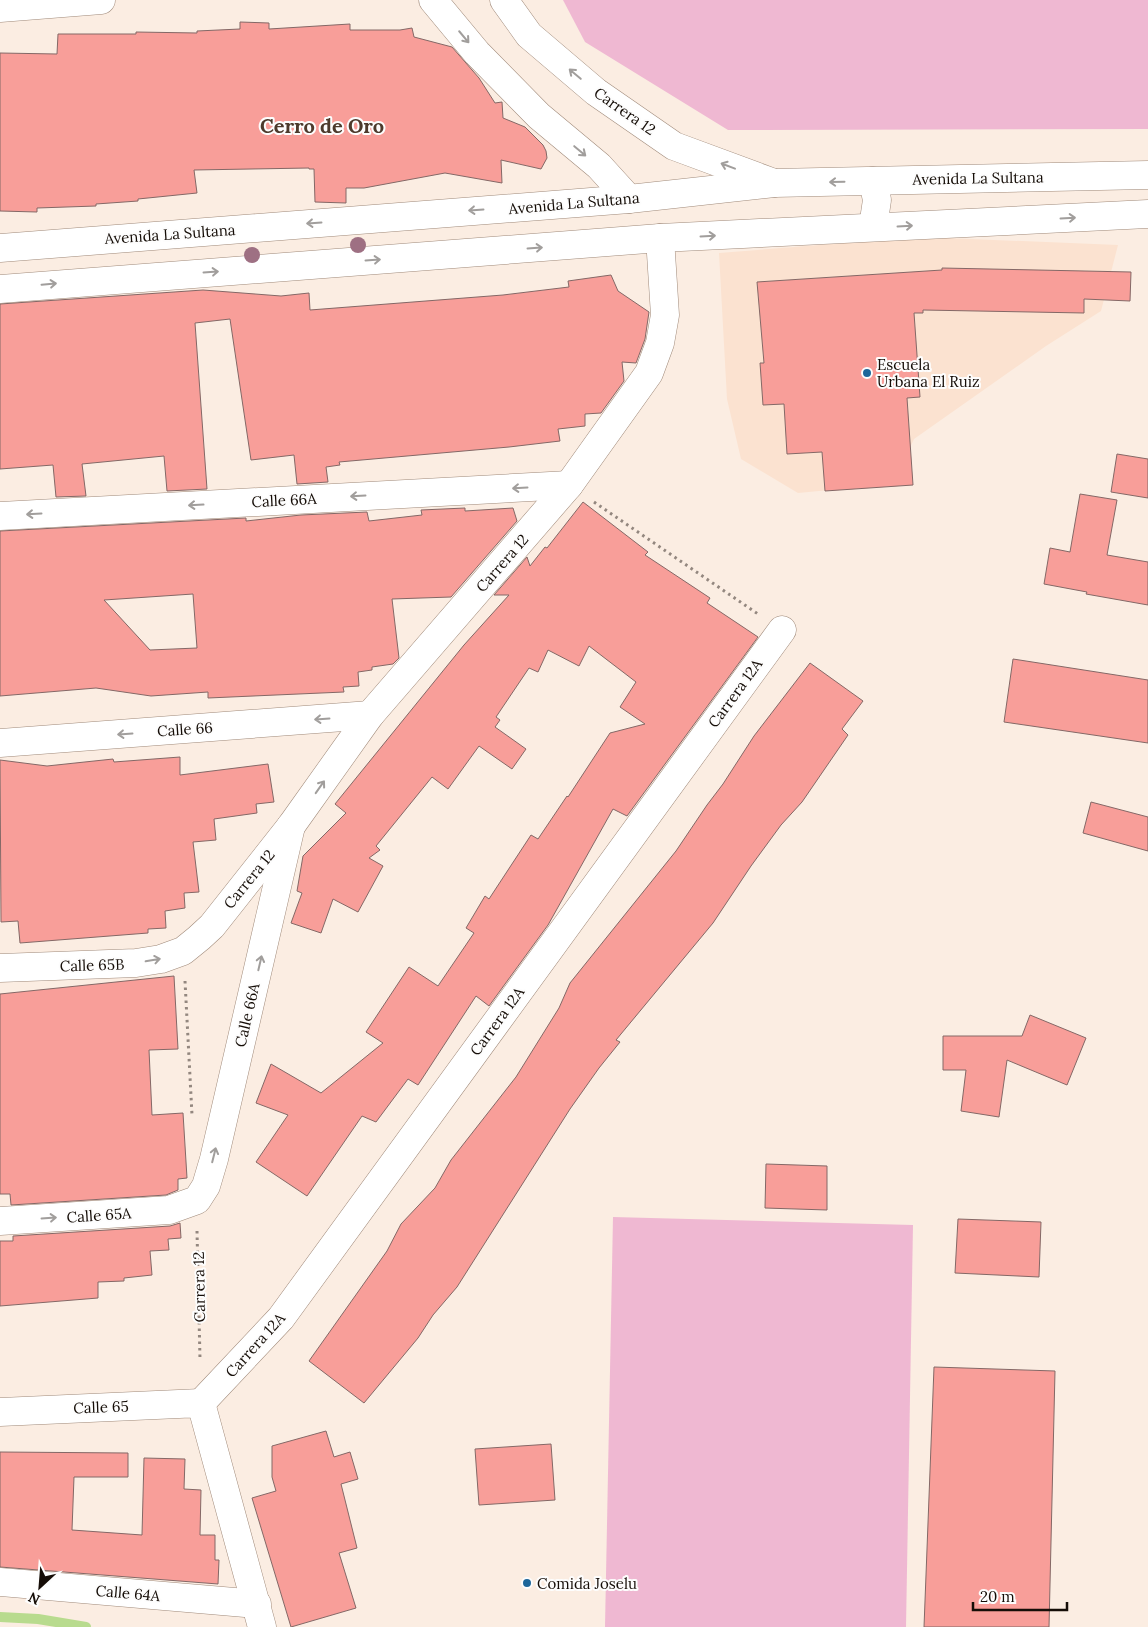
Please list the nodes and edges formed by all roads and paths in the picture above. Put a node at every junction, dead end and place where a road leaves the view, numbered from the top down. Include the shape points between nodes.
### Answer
1 (101, 0) edge
2 (433, 0) edge
3 (504, 0) edge
4 (0, 8) edge
5 (1148, 174) edge
6 (872, 181) junction
7 (774, 183) junction
8 (629, 199) junction
9 (1148, 214) edge
10 (873, 227) junction
11 (660, 238) junction
12 (0, 248) edge
13 (0, 289) edge
14 (569, 485) junction
15 (0, 516) edge
16 (782, 630) joint
17 (370, 715) junction
18 (0, 743) edge
19 (291, 826) junction
20 (183, 950) junction
21 (0, 968) edge
22 (192, 1124) dead end
23 (197, 1200) junction
24 (0, 1221) edge
25 (202, 1403) junction
26 (0, 1412) edge
27 (0, 1582) edge
28 (259, 1615) edge

1 - 4 street
2 -> 8 street via 477,52 539,116 599,166
7 -> 3 street, Carrera 12 via 674,146 596,92 529,35
5 - 6 street, Avenida La Sultana
6 -> 7 street, Avenida La Sultana
6 - 10 street via 876,200
7 - 8 street, Avenida La Sultana
8 - 11 street
8 -> 12 street, Avenida La Sultana
10 -> 9 street
11 -> 10 street
13 -> 11 street
11 - 14 street, Carrera 12 via 665,315 660,343 649,373
14 -> 15 street, Calle 66A
14 - 16 path
14 - 17 street, Carrera 12
16 - 25 street, Carrera 12A via 281,1318
17 -> 18 street, Calle 66
19 -> 17 street, Carrera 12
19 - 20 street, Carrera 12 via 212,926
23 -> 19 street, Calle 66A via 206,1186 214,1159
21 -> 20 street, Calle 65B via 136,963 161,959
20 - 22 path
24 -> 23 street, Calle 65A via 169,1210
23 - 25 path, Carrera 12
25 - 26 street, Calle 65
25 - 28 street
27 - 28 street, Calle 64A

